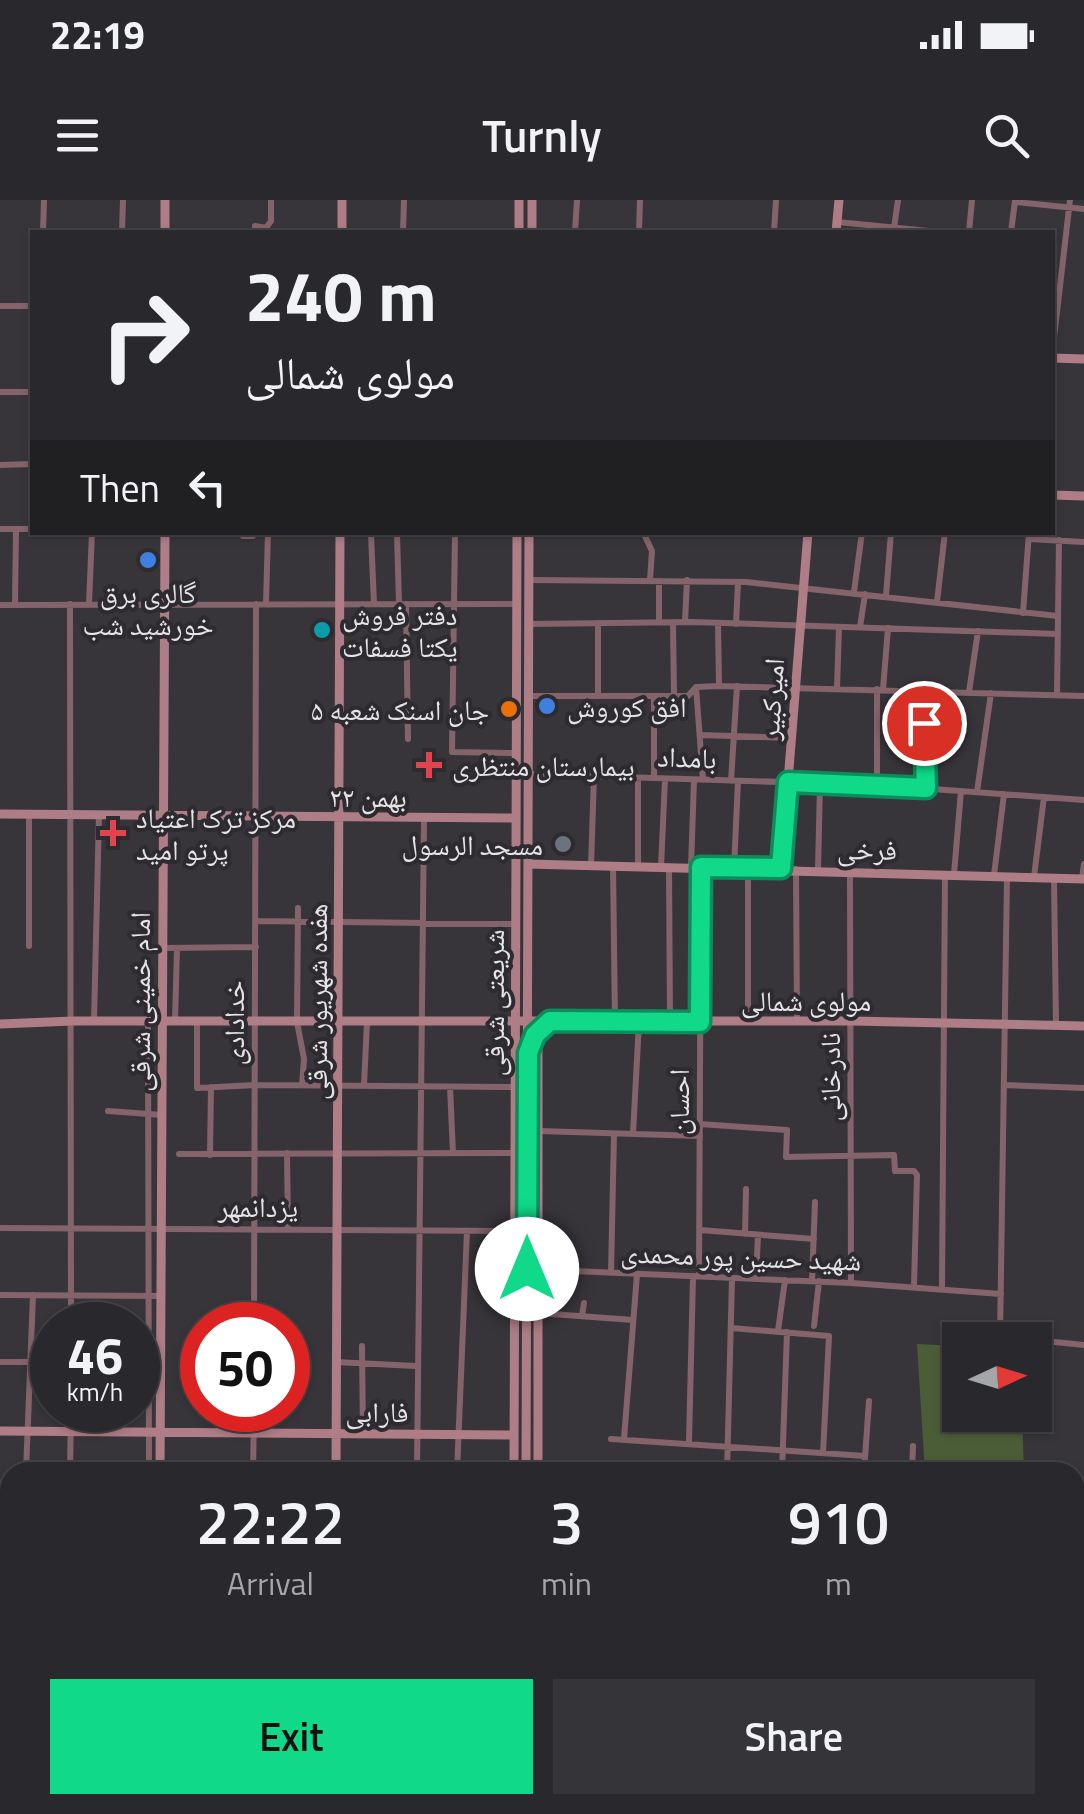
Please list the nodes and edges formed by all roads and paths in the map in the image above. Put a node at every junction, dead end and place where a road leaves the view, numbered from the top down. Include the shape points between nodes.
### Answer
1 (44, 200) edge
2 (123, 200) edge
3 (165, 200) edge
4 (272, 200) edge
5 (342, 200) edge
6 (404, 200) edge
7 (519, 200) edge
8 (532, 200) edge
9 (577, 200) edge
10 (640, 200) edge
11 (776, 200) edge
12 (839, 200) edge
13 (898, 200) edge
14 (972, 200) edge
15 (1015, 201) edge
16 (1069, 204) edge
17 (1084, 209) edge
18 (519, 227) edge
19 (836, 227) edge
20 (532, 228) edge
21 (43, 230) edge
22 (122, 230) edge
23 (165, 230) edge
24 (255, 230) edge
25 (342, 230) edge
26 (404, 230) edge
27 (575, 230) edge
28 (639, 230) edge
29 (774, 230) edge
30 (897, 230) edge
31 (969, 230) edge
32 (1012, 230) edge
33 (0, 306) edge
34 (30, 306) edge
35 (1055, 330) edge
36 (1055, 357) edge
37 (1084, 359) edge
38 (0, 392) edge
39 (30, 392) edge
40 (30, 464) edge
41 (0, 465) edge
42 (1055, 495) edge
43 (1084, 496) edge
44 (30, 528) edge
45 (0, 529) edge
46 (16, 529) junction
47 (92, 535) edge
48 (165, 535) edge
49 (254, 535) edge
50 (268, 535) edge
51 (340, 535) edge
52 (371, 535) edge
53 (398, 535) edge
54 (455, 535) edge
55 (517, 535) edge
56 (529, 535) edge
57 (644, 535) edge
58 (808, 535) edge
59 (862, 535) edge
60 (891, 535) edge
61 (945, 535) edge
62 (243, 536) dead end
63 (1029, 536) edge
64 (1059, 540) junction
65 (1084, 542) edge
66 (528, 580) junction
67 (654, 580) junction
68 (687, 580) junction
69 (738, 582) junction
70 (803, 586) junction
71 (854, 592) junction
72 (865, 594) junction
73 (886, 596) junction
74 (938, 602) junction
75 (164, 603) junction
76 (15, 604) junction
77 (70, 604) junction
78 (88, 604) junction
79 (256, 604) junction
80 (266, 604) junction
81 (341, 604) junction
82 (374, 604) junction
83 (402, 604) junction
84 (452, 604) junction
85 (517, 604) junction
86 (0, 605) edge
87 (1023, 612) junction
88 (1058, 616) junction
89 (659, 622) junction
90 (673, 622) junction
91 (685, 622) junction
92 (598, 623) junction
93 (718, 623) junction
94 (528, 624) junction
95 (736, 624) junction
96 (800, 626) junction
97 (839, 627) junction
98 (860, 628) junction
99 (888, 628) junction
100 (978, 631) junction
101 (1058, 634) junction
102 (719, 686) junction
103 (737, 686) junction
104 (696, 687) junction
105 (794, 687) junction
106 (836, 688) junction
107 (880, 689) junction
108 (923, 690) junction
109 (968, 692) junction
110 (991, 693) junction
111 (1056, 695) junction
112 (528, 696) junction
113 (598, 696) junction
114 (654, 696) junction
115 (674, 696) junction
116 (1084, 696) edge
117 (700, 735) junction
118 (734, 736) junction
119 (790, 738) junction
120 (408, 739) dead end
121 (516, 753) junction
122 (528, 774) junction
123 (594, 776) junction
124 (638, 778) junction
125 (654, 778) junction
126 (665, 778) junction
127 (694, 780) junction
128 (704, 780) junction
129 (734, 781) junction
130 (788, 782) junction
131 (820, 783) junction
132 (877, 785) junction
133 (926, 788) junction
134 (962, 791) junction
135 (977, 792) junction
136 (1004, 794) junction
137 (1044, 797) junction
138 (1084, 800) edge
139 (0, 814) edge
140 (29, 814) junction
141 (72, 815) junction
142 (98, 815) junction
143 (162, 815) junction
144 (256, 818) junction
145 (424, 818) junction
146 (515, 818) junction
147 (340, 819) junction
148 (528, 864) junction
149 (1084, 864) edge
150 (591, 866) junction
151 (613, 866) junction
152 (638, 866) junction
153 (665, 867) junction
154 (696, 867) junction
155 (734, 868) junction
156 (748, 868) junction
157 (781, 868) junction
158 (796, 869) junction
159 (818, 870) junction
160 (850, 871) junction
161 (949, 873) junction
162 (994, 875) junction
163 (1007, 876) junction
164 (1034, 877) junction
165 (1054, 878) junction
166 (1083, 879) edge
167 (298, 908) dead end
168 (256, 921) junction
169 (422, 922) junction
170 (298, 923) junction
171 (339, 924) junction
172 (516, 924) junction
173 (29, 946) dead end
174 (256, 947) junction
175 (162, 948) junction
176 (176, 948) junction
177 (516, 964) junction
178 (528, 965) junction
179 (72, 1021) junction
180 (94, 1021) junction
181 (516, 1021) junction
182 (528, 1021) junction
183 (550, 1021) junction
184 (851, 1021) junction
185 (148, 1022) junction
186 (162, 1022) junction
187 (175, 1022) junction
188 (196, 1022) junction
189 (256, 1022) junction
190 (297, 1022) junction
191 (338, 1022) junction
192 (366, 1022) junction
193 (421, 1022) junction
194 (615, 1022) junction
195 (639, 1022) junction
196 (670, 1022) junction
197 (700, 1022) junction
198 (748, 1022) junction
199 (798, 1022) junction
200 (943, 1023) junction
201 (0, 1024) edge
202 (1006, 1024) junction
203 (1056, 1025) junction
204 (1084, 1026) edge
205 (533, 1051) junction
206 (516, 1066) junction
207 (528, 1066) junction
208 (256, 1085) junction
209 (302, 1085) junction
210 (338, 1085) junction
211 (1004, 1085) junction
212 (364, 1086) junction
213 (420, 1086) junction
214 (211, 1087) junction
215 (450, 1087) junction
216 (516, 1087) junction
217 (1084, 1088) edge
218 (533, 1099) junction
219 (108, 1111) dead end
220 (149, 1114) junction
221 (162, 1115) junction
222 (700, 1124) junction
223 (539, 1131) junction
224 (614, 1134) junction
225 (633, 1134) junction
226 (700, 1136) junction
227 (336, 1152) junction
228 (288, 1153) junction
229 (418, 1153) junction
230 (453, 1153) junction
231 (516, 1153) junction
232 (180, 1154) dead end
233 (210, 1154) junction
234 (255, 1154) junction
235 (851, 1158) junction
236 (746, 1189) dead end
237 (815, 1202) dead end
238 (0, 1228) edge
239 (71, 1228) junction
240 (150, 1228) junction
241 (161, 1228) junction
242 (255, 1228) junction
243 (288, 1229) junction
244 (335, 1229) junction
245 (700, 1230) junction
246 (515, 1231) junction
247 (417, 1232) junction
248 (467, 1232) junction
249 (745, 1234) junction
250 (758, 1234) junction
251 (814, 1239) junction
252 (532, 1269) junction
253 (612, 1272) junction
254 (636, 1274) junction
255 (696, 1276) junction
256 (732, 1278) junction
257 (756, 1279) junction
258 (784, 1280) junction
259 (815, 1281) junction
260 (851, 1283) junction
261 (914, 1286) junction
262 (942, 1288) junction
263 (71, 1294) junction
264 (1001, 1294) junction
265 (0, 1295) edge
266 (33, 1296) junction
267 (155, 1296) junction
268 (33, 1302) edge
269 (71, 1302) edge
270 (155, 1302) edge
271 (254, 1302) edge
272 (584, 1302) dead end
273 (538, 1313) junction
274 (582, 1316) junction
275 (633, 1320) junction
276 (1000, 1322) edge
277 (814, 1326) dead end
278 (731, 1328) junction
279 (782, 1332) junction
280 (1052, 1342) edge
281 (1084, 1345) edge
282 (362, 1346) dead end
283 (0, 1362) edge
284 (30, 1362) joint
285 (335, 1362) junction
286 (363, 1364) junction
287 (416, 1366) junction
288 (869, 1401) dead end
289 (0, 1431) edge
290 (28, 1431) junction
291 (70, 1432) edge
292 (155, 1432) junction
293 (254, 1433) junction
294 (335, 1434) junction
295 (364, 1434) junction
296 (416, 1434) junction
297 (457, 1434) junction
298 (514, 1435) junction
299 (611, 1438) dead end
300 (624, 1439) junction
301 (688, 1442) junction
302 (728, 1446) junction
303 (913, 1446) dead end
304 (783, 1450) junction
305 (823, 1453) junction
306 (865, 1456) junction
307 (26, 1462) edge
308 (70, 1462) edge
309 (150, 1462) edge
310 (159, 1462) edge
311 (253, 1462) edge
312 (336, 1462) edge
313 (417, 1462) edge
314 (457, 1462) edge
315 (514, 1462) edge
316 (526, 1462) edge
317 (538, 1462) edge
318 (727, 1462) edge
319 (782, 1462) edge
320 (865, 1462) edge
321 (912, 1462) edge

1 - 21 street
2 - 22 street
3 - 23 street
4 - 24 street via 271,221
5 - 25 street
6 - 26 street
7 - 18 street
8 - 20 street
9 - 27 street
10 - 28 street
11 - 29 street
12 - 19 street
13 - 30 street
14 - 31 street
15 - 16 street
15 - 32 street
16 - 17 street
16 - 35 street
18 - 20 street
19 - 30 street
33 - 34 street
36 - 37 street
38 - 39 street
40 - 41 street
42 - 43 street
44 - 46 street
45 - 46 street
46 - 76 street
47 - 78 street
48 - 75 street, امام خمینی شرقی
49 - 62 street
50 - 80 street
51 - 81 street, هفده شهریور شرقی
52 - 82 street
53 - 83 street
54 - 84 street
55 - 85 street, شریعتی شرقی
56 - 66 street, شریعتی شرقی
57 - 67 street
58 - 70 street, امیرکبیر
59 - 71 street
60 - 73 street
61 - 74 street
63 - 64 street
63 - 87 street
64 - 65 street
64 - 88 street
66 - 67 street
66 - 94 street, شریعتی شرقی
67 - 68 street
67 - 89 street
68 - 69 street
68 - 91 street
69 - 70 street
69 - 95 street
70 - 71 street
70 - 96 street, امیرکبیر
71 - 72 street
72 - 73 street
72 - 98 street
73 - 74 street
74 - 87 street
75 - 78 street
75 - 79 street
75 - 143 street, امام خمینی شرقی
76 - 77 street
76 - 86 street
77 - 78 street
77 - 141 street
79 - 80 street
79 - 144 street, خدادادی
80 - 81 street
81 - 82 street
81 - 147 street, هفده شهریور شرقی
82 - 83 street
83 - 84 street
83 - 120 street
84 - 85 street
84 - 121 street via 452,752
85 - 121 street, شریعتی شرقی
87 - 88 street
88 - 101 street
89 - 90 street
89 - 92 street
90 - 91 street
90 - 115 street
91 - 93 street
92 - 94 street
92 - 113 street
93 - 95 street
93 - 102 street
94 - 112 street, شریعتی شرقی
95 - 96 street
96 - 97 street
96 - 105 street, امیرکبیر
97 - 98 street
97 - 106 street
98 - 99 street
99 - 100 street
99 - 107 street
100 - 101 street
100 - 109 street
101 - 111 street
102 - 103 street
102 - 104 street
103 - 105 street
103 - 118 street
104 - 115 street via 688,696
104 - 117 street
105 - 106 street
105 - 119 street, امیرکبیر
106 - 107 street
107 - 108 street
107 - 132 street
108 - 109 street
108 - 133 street
109 - 110 street
110 - 111 street
110 - 135 street
111 - 116 street
112 - 113 street
112 - 122 street, شریعتی شرقی
113 - 114 street
114 - 115 street
114 - 125 street
117 - 118 street
117 - 128 street
118 - 119 street
118 - 129 street
119 - 130 street, امیرکبیر
121 - 146 street, شریعتی شرقی
122 - 123 street, بامداد
122 - 148 street, شریعتی شرقی
123 - 124 street, بامداد
123 - 150 street
124 - 125 street, بامداد
124 - 152 street
125 - 126 street, بامداد
126 - 127 street, بامداد
126 - 153 street
127 - 128 street, بامداد
127 - 154 street, احسان
128 - 129 street, بامداد
129 - 130 street, بامداد
129 - 155 street
130 - 131 street, بامداد
130 - 157 street, امیرکبیر
131 - 132 street, بامداد
131 - 159 street
132 - 133 street, بامداد
133 - 134 street, بامداد
134 - 135 street, بامداد
134 - 161 street
135 - 136 street, بامداد
136 - 137 street, بامداد
136 - 162 street
137 - 138 street, بامداد
137 - 164 street
139 - 140 street, ۲۲ بهمن
140 - 141 street, ۲۲ بهمن
140 - 173 street
141 - 142 street, ۲۲ بهمن
141 - 179 street
142 - 143 street, ۲۲ بهمن
142 - 180 street
143 - 144 street, ۲۲ بهمن
143 - 175 street, امام خمینی شرقی
144 - 147 street, ۲۲ بهمن
144 - 168 street, خدادادی
145 - 146 street, ۲۲ بهمن
145 - 147 street, ۲۲ بهمن
145 - 169 street
146 - 172 street, شریعتی شرقی
147 - 171 street, هفده شهریور شرقی
148 - 150 street, فرخی
148 - 178 street, شریعتی شرقی
149 - 166 street
150 - 151 street, فرخی
151 - 152 street, فرخی
151 - 194 street
152 - 153 street, فرخی
153 - 154 street, فرخی
153 - 196 street
154 - 155 street, فرخی
154 - 197 street, احسان
155 - 156 street, فرخی
156 - 157 street, فرخی
156 - 198 street
157 - 158 street, فرخی
158 - 159 street, فرخی
158 - 199 street
159 - 160 street, فرخی
160 - 161 street, فرخی
160 - 184 street, نادرخانی
161 - 162 street, فرخی
161 - 200 street
162 - 163 street, فرخی
163 - 164 street, فرخی
163 - 202 street
164 - 165 street, فرخی
165 - 166 street, فرخی
165 - 203 street
167 - 170 street
168 - 170 street
168 - 174 street, خدادادی
169 - 171 street
169 - 172 street
169 - 193 street
170 - 171 street
170 - 190 street
171 - 191 street, هفده شهریور شرقی
172 - 177 street, شریعتی شرقی
174 - 176 street
174 - 189 street, خدادادی
175 - 176 street
175 - 186 street, امام خمینی شرقی
176 - 187 street
177 - 178 street
177 - 181 street, شریعتی شرقی
178 - 182 street, شریعتی شرقی
179 - 180 street, مولوی شمالی
179 - 201 street, مولوی شمالی
179 - 239 street
180 - 185 street, مولوی شمالی
181 - 182 street, مولوی شمالی
181 - 193 street, مولوی شمالی
181 - 206 street, شریعتی شرقی
182 - 183 street, مولوی شمالی
182 - 205 street, شریعتی شرقی
183 - 194 street, مولوی شمالی
183 - 205 street via 535,1035
184 - 199 street, مولوی شمالی
184 - 200 street, مولوی شمالی
184 - 235 street, نادرخانی
185 - 186 street, مولوی شمالی
185 - 220 street
186 - 187 street, مولوی شمالی
186 - 221 street, امام خمینی شرقی
187 - 188 street, مولوی شمالی
188 - 189 street, مولوی شمالی
188 - 214 street via 197,1088
189 - 190 street, مولوی شمالی
189 - 208 street, خدادادی
190 - 191 street, مولوی شمالی
190 - 209 street
191 - 192 street, مولوی شمالی
191 - 210 street, هفده شهریور شرقی
192 - 193 street, مولوی شمالی
192 - 212 street
193 - 213 street
194 - 195 street, مولوی شمالی
195 - 196 street, مولوی شمالی
195 - 225 street
196 - 197 street, مولوی شمالی
197 - 198 street, مولوی شمالی
197 - 222 street, احسان
198 - 199 street, مولوی شمالی
200 - 202 street, مولوی شمالی
200 - 262 street
202 - 203 street, مولوی شمالی
202 - 211 street
203 - 204 street, مولوی شمالی
205 - 207 street, شریعتی شرقی
205 - 218 street
206 - 207 street
206 - 216 street, شریعتی شرقی
207 - 218 street, شریعتی شرقی
208 - 209 street
208 - 214 street
208 - 234 street, خدادادی
209 - 210 street
210 - 212 street
210 - 227 street, هفده شهریور شرقی
211 - 217 street
211 - 264 street
212 - 213 street
213 - 215 street
213 - 229 street
214 - 233 street
215 - 216 street
215 - 230 street
216 - 231 street, شریعتی شرقی
218 - 223 street, شریعتی شرقی
218 - 252 street, شریعتی شرقی
219 - 220 street
220 - 221 street
220 - 240 street
221 - 241 street, امام خمینی شرقی
222 - 226 street, احسان
222 - 235 street via 787,1130 786,1157
223 - 224 street
223 - 252 street, شریعتی شرقی
224 - 225 street
224 - 253 street
225 - 226 street
226 - 245 street, احسان
227 - 228 street
227 - 229 street
227 - 244 street, هفده شهریور شرقی
228 - 234 street
228 - 243 street
229 - 230 street
229 - 247 street
230 - 231 street
231 - 246 street, شریعتی شرقی
232 - 233 street
233 - 234 street
234 - 242 street, خدادادی
235 - 260 street, نادرخانی
235 - 261 street via 894,1155 895,1171 917,1175
236 - 249 street
237 - 251 street
238 - 239 street, یزدانمهر
239 - 240 street, یزدانمهر
239 - 263 street
240 - 241 street, یزدانمهر
240 - 267 street
241 - 242 street, یزدانمهر
241 - 267 street, امام خمینی شرقی
242 - 243 street, یزدانمهر
242 - 271 street, خدادادی
243 - 244 street, یزدانمهر
244 - 247 street, یزدانمهر
244 - 285 street, هفده شهریور شرقی
245 - 249 street
245 - 255 street, احسان
246 - 248 street, یزدانمهر
246 - 298 street, شریعتی شرقی
247 - 248 street, یزدانمهر
247 - 287 street
248 - 297 street
249 - 250 street
250 - 251 street
250 - 257 street
251 - 259 street
252 - 253 street, شهید حسین پور محمدی
252 - 273 street, شریعتی شرقی
252 - 316 street, شریعتی شرقی
253 - 254 street, شهید حسین پور محمدی
254 - 255 street, شهید حسین پور محمدی
254 - 275 street
255 - 256 street, شهید حسین پور محمدی
255 - 301 street, احسان
256 - 257 street, شهید حسین پور محمدی
256 - 278 street
257 - 258 street, شهید حسین پور محمدی
258 - 259 street, شهید حسین پور محمدی
258 - 279 street
259 - 260 street, شهید حسین پور محمدی
259 - 277 street
260 - 261 street, شهید حسین پور محمدی
261 - 262 street, شهید حسین پور محمدی
262 - 264 street, شهید حسین پور محمدی
263 - 266 street
263 - 267 street
263 - 269 street
264 - 276 street
265 - 266 street
266 - 268 street
267 - 270 street, امام خمینی شرقی
272 - 274 street
273 - 274 street
273 - 317 street, شریعتی شرقی
274 - 275 street
275 - 300 street
278 - 279 street
278 - 302 street
279 - 304 street
279 - 305 street via 829,1336
280 - 281 street
282 - 286 street
283 - 284 street
284 - 290 street
285 - 286 street
285 - 294 street, هفده شهریور شرقی
286 - 287 street
286 - 295 street
287 - 296 street
288 - 306 street
289 - 290 street, فارابی
290 - 307 street
291 - 308 street
292 - 293 street, فارابی
292 - 309 street
292 - 310 street, امام خمینی شرقی
293 - 294 street, فارابی
293 - 311 street
294 - 295 street, فارابی
294 - 312 street, هفده شهریور شرقی
295 - 296 street, فارابی
296 - 297 street, فارابی
296 - 313 street
297 - 298 street, فارابی
297 - 314 street
298 - 315 street, شریعتی شرقی
299 - 300 street
300 - 301 street
301 - 302 street
302 - 304 street
302 - 318 street
303 - 321 street
304 - 305 street
304 - 319 street
305 - 306 street
306 - 320 street

